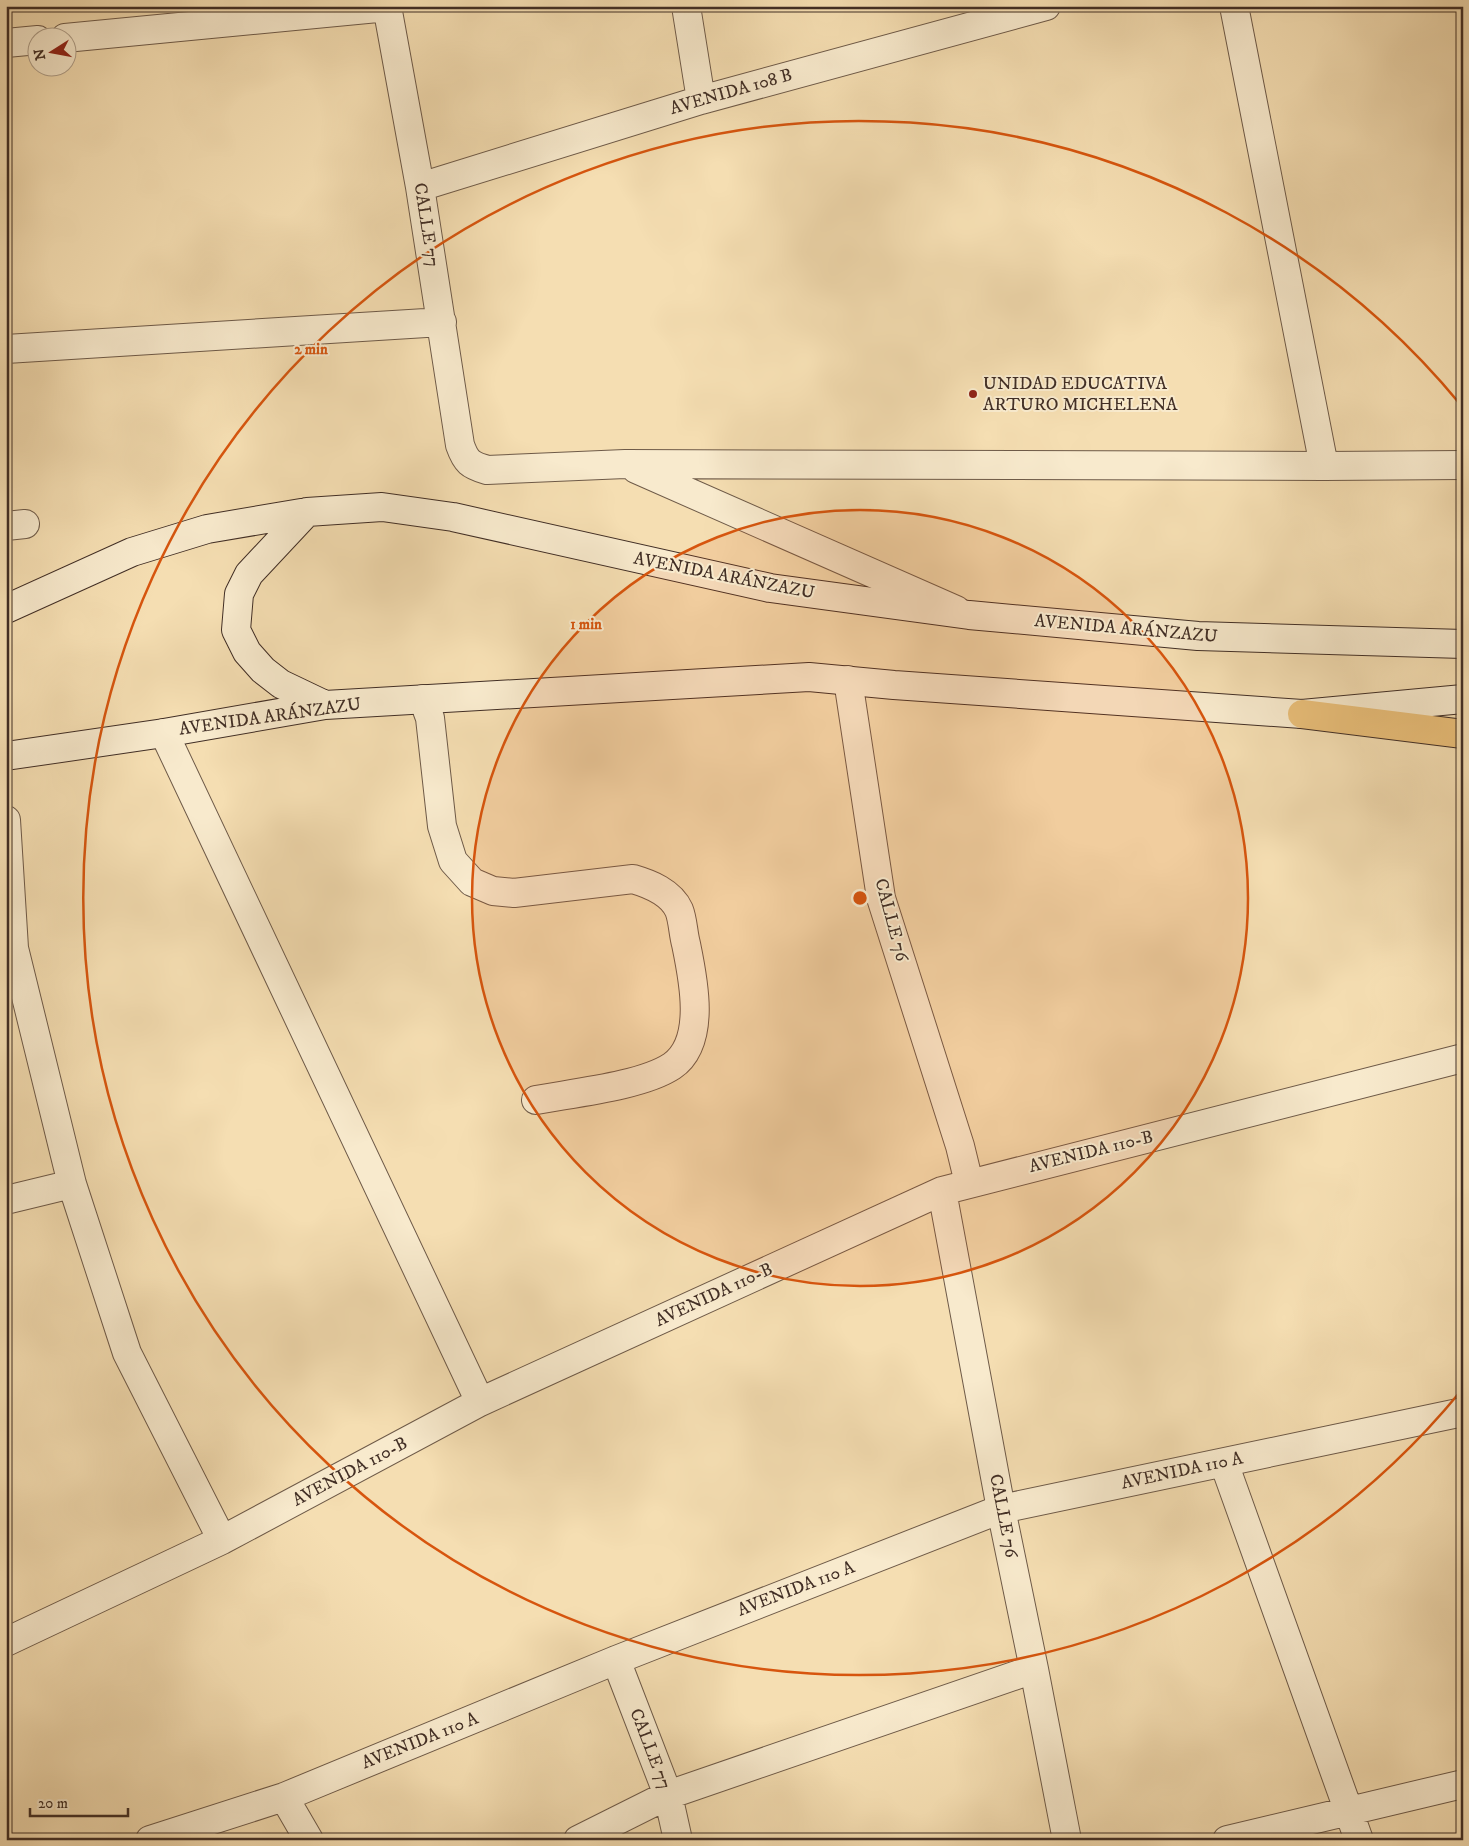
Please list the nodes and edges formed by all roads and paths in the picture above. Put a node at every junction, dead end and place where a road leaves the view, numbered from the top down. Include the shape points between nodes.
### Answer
1 (686, 6) edge
2 (1046, 6) edge
3 (1234, 6) edge
4 (387, 7) edge
5 (78, 37) edge
6 (28, 41) edge
7 (6, 43) edge
8 (701, 100) junction
9 (420, 187) junction
10 (442, 322) junction
11 (6, 349) edge
12 (625, 464) junction
13 (1463, 465) edge
14 (1324, 466) junction
15 (307, 512) junction
16 (6, 609) edge
17 (969, 615) junction
18 (1463, 644) edge
19 (848, 680) junction
20 (423, 699) junction
21 (1463, 699) edge
22 (325, 705) junction
23 (1302, 714) junction
24 (164, 733) junction
25 (1463, 734) edge
26 (6, 756) edge
27 (6, 820) edge
28 (10, 948) edge
29 (1463, 1058) edge
30 (536, 1100) dead end
31 (969, 1183) junction
32 (72, 1184) junction
33 (942, 1191) junction
34 (6, 1200) edge
35 (480, 1402) junction
36 (1463, 1412) edge
37 (1224, 1463) junction
38 (1001, 1509) junction
39 (222, 1540) junction
40 (6, 1642) edge
41 (616, 1660) junction
42 (1034, 1669) junction
43 (1463, 1784) edge
44 (668, 1795) junction
45 (284, 1797) junction
46 (1350, 1811) junction
47 (150, 1840) edge
48 (309, 1840) edge
49 (578, 1840) edge
50 (678, 1840) edge
51 (1067, 1840) edge
52 (1227, 1840) edge
53 (1359, 1840) edge

1 - 8 street
2 - 8 street, AVENIDA 108 B
3 - 14 street
4 - 5 street
4 - 9 street, CALLE 77
6 - 7 street
8 - 9 street, AVENIDA 108 B
9 - 10 street, CALLE 77
10 - 11 street
10 - 12 street, CALLE 77 via 460,445 466,460 487,470
12 - 14 street
12 - 17 street
13 - 14 street
15 - 16 street, AVENIDA ARÁNZAZU via 207,529 132,552
15 - 17 street, AVENIDA ARÁNZAZU via 382,507 453,518 770,588
15 - 22 street via 249,574 239,594 236,630 247,652 263,670 281,684
17 - 18 street, AVENIDA ARÁNZAZU via 1198,636
19 - 20 street, AVENIDA ARÁNZAZU via 809,677
19 - 23 street, AVENIDA ARÁNZAZU
19 - 31 street, CALLE 76 via 881,898
20 - 22 street, AVENIDA ARÁNZAZU
20 - 30 street via 430,718 442,826 453,861 472,882 493,891 514,893 633,880 649,884 666,894 678,909 694,986 692,1033 684,1054 673,1065 652,1076
21 - 23 street, AVENIDA ARÁNZAZU
22 - 24 street, AVENIDA ARÁNZAZU
23 - 25 highway
24 - 26 street, AVENIDA ARÁNZAZU
24 - 35 street
27 - 28 street
28 - 32 street
29 - 31 street, AVENIDA 110-B
31 - 33 street, AVENIDA 110-B
32 - 34 street
32 - 39 street via 127,1353
33 - 35 street, AVENIDA 110-B
33 - 38 street, CALLE 76
35 - 39 street, AVENIDA 110-B
36 - 37 street, AVENIDA 110 A
37 - 38 street, AVENIDA 110 A
37 - 46 street
38 - 41 street, AVENIDA 110 A
38 - 42 street, CALLE 76
39 - 40 street, AVENIDA 110-B
41 - 44 street, CALLE 77
41 - 45 street, AVENIDA 110 A
42 - 44 street
42 - 51 street, CALLE 76
43 - 46 street
44 - 49 street
44 - 50 street, CALLE 77
45 - 47 street, AVENIDA 110 A
45 - 48 street
46 - 52 street
46 - 53 street

